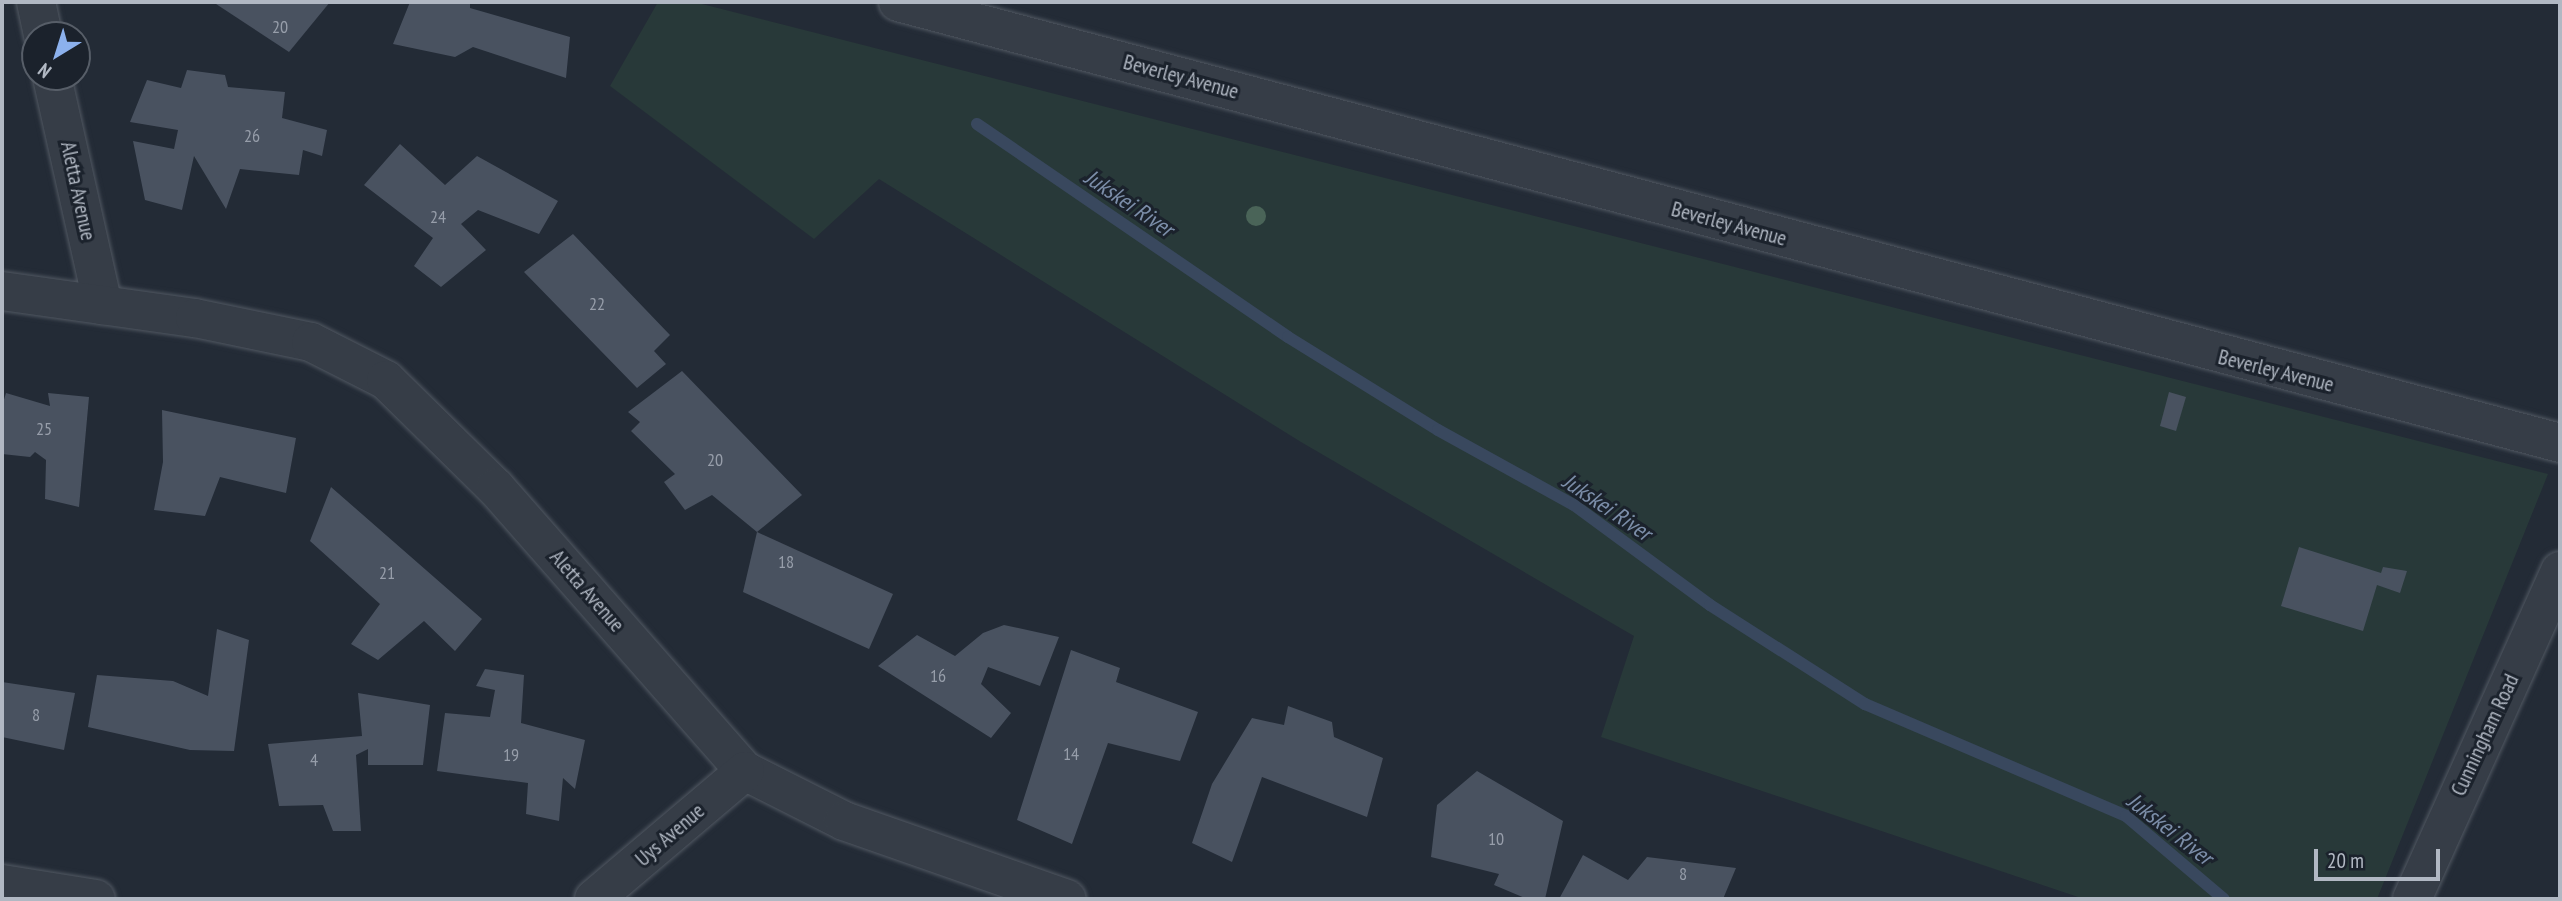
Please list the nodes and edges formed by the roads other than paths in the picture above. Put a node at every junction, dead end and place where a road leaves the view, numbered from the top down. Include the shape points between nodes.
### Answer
1 (36, 2) edge
2 (922, 5) edge
3 (40, 21) edge
4 (55, 91) edge
5 (2, 291) edge
6 (103, 305) junction
7 (2560, 443) edge
8 (2560, 571) edge
9 (745, 771) junction
10 (2, 884) edge
11 (96, 899) edge
12 (594, 899) edge
13 (1067, 899) edge
14 (2412, 899) edge

1 - 3 street
2 - 7 street, Beverley Avenue via 2201,352
4 - 6 street, Aletta Avenue
5 - 6 street, Aletta Avenue
6 - 9 street, Aletta Avenue via 311,342 386,380 496,488
8 - 14 street, Cunningham Road
9 - 12 street, Uys Avenue
9 - 13 street, Aletta Avenue via 845,821
10 - 11 street

